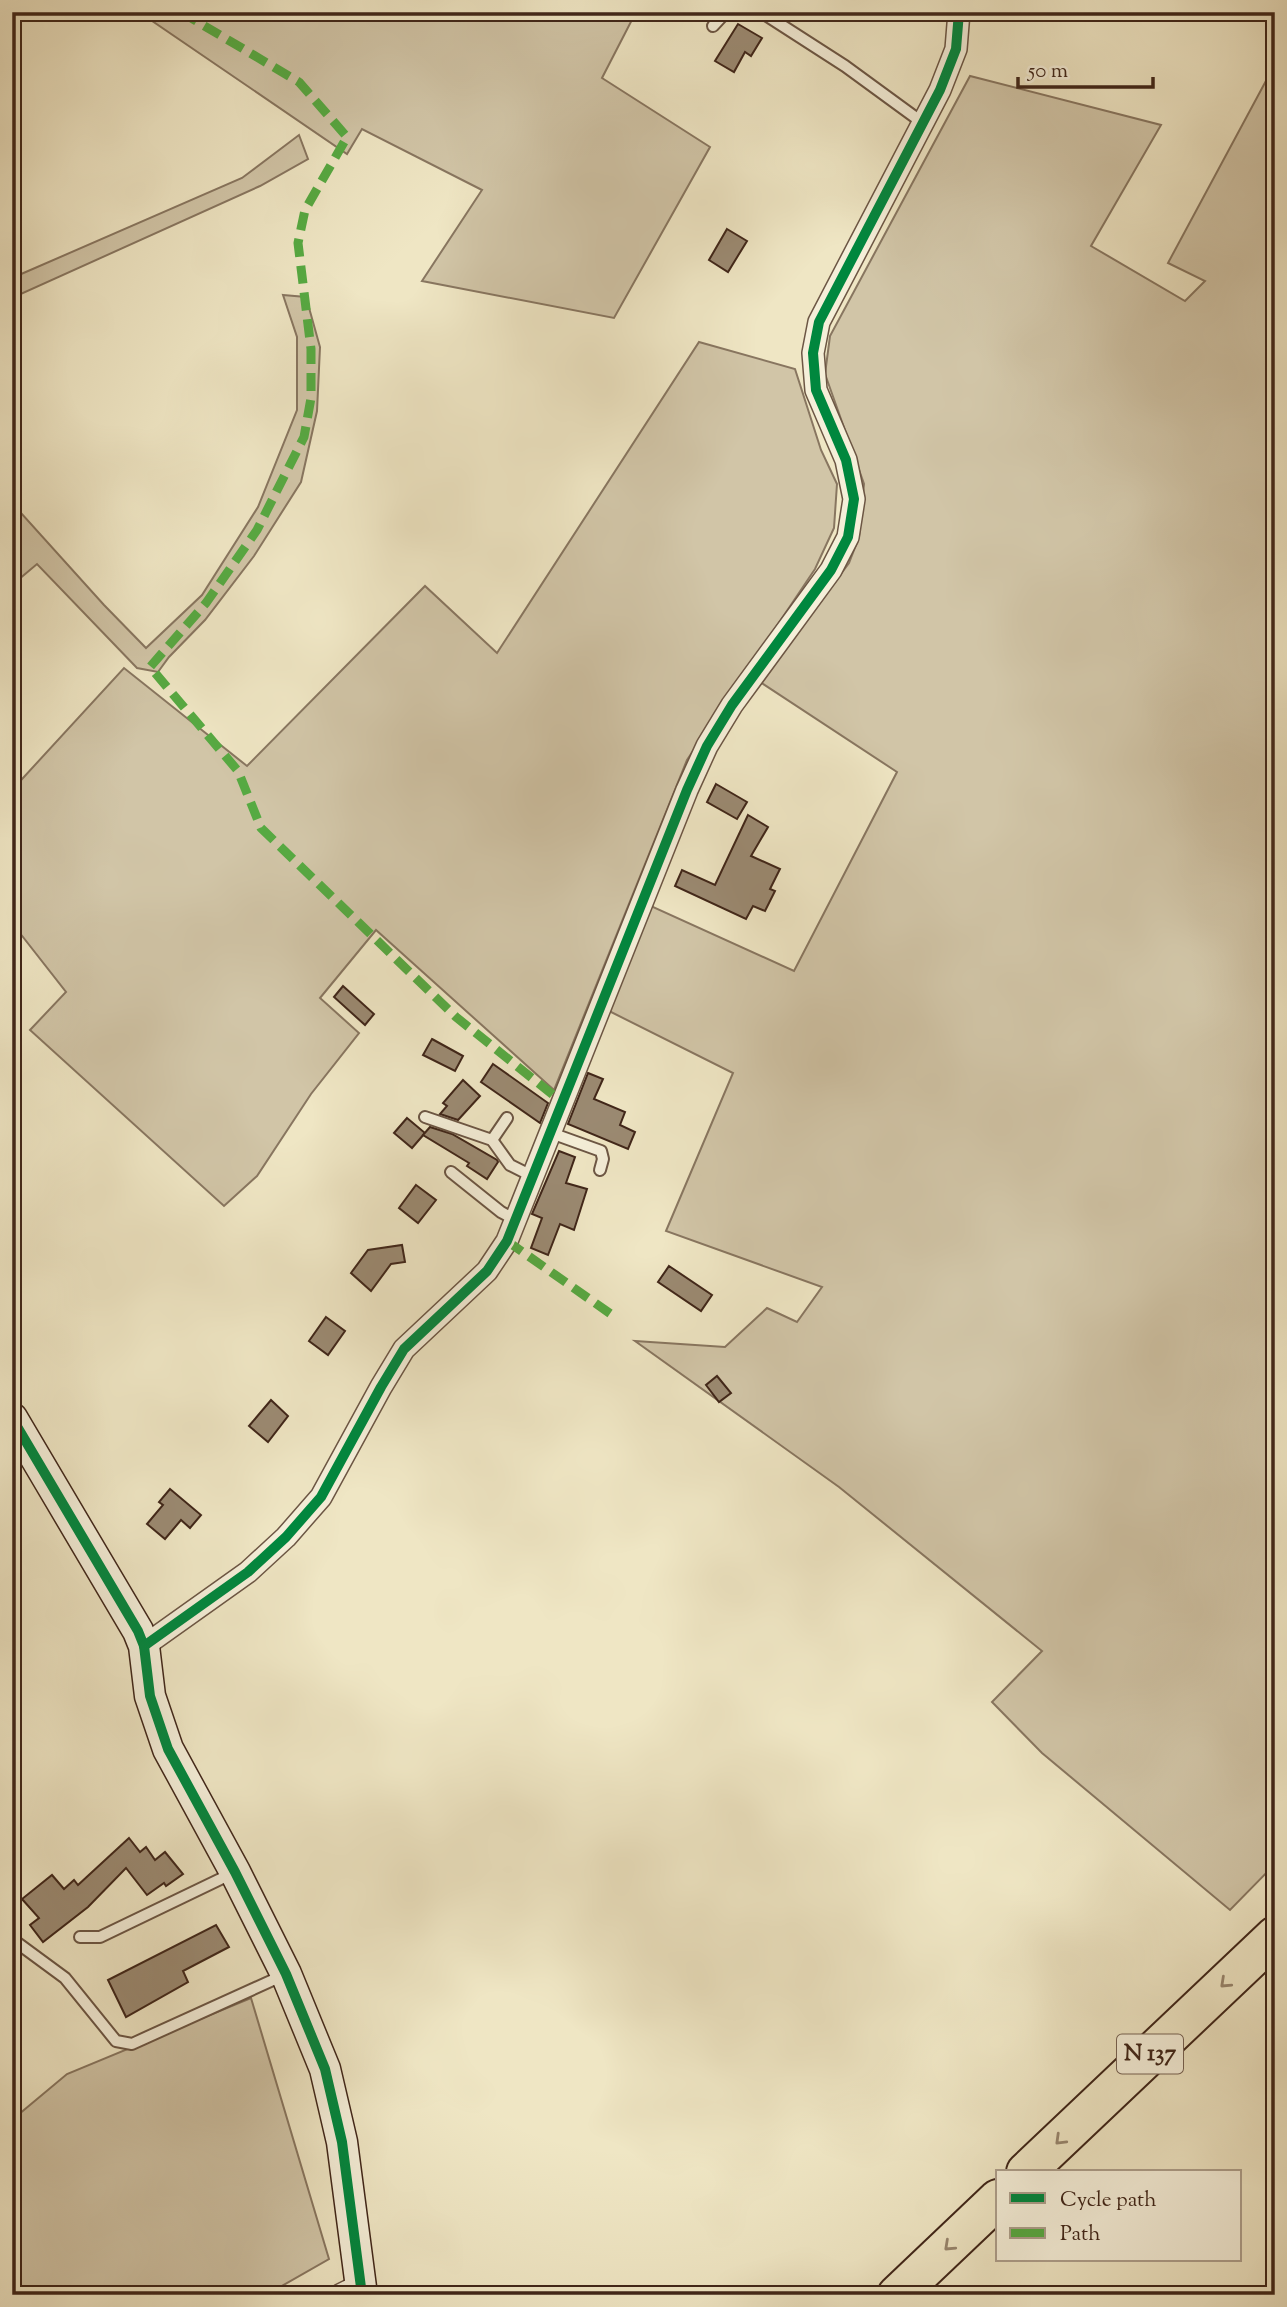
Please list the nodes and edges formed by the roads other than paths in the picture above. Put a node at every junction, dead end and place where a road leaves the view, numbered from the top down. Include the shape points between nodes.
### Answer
1 (726, 12) edge
2 (761, 12) edge
3 (959, 12) edge
4 (713, 26) dead end
5 (922, 123) junction
6 (425, 1117) dead end
7 (507, 1118) dead end
8 (551, 1133) junction
9 (492, 1140) junction
10 (600, 1170) dead end
11 (451, 1172) dead end
12 (534, 1177) junction
13 (516, 1220) junction
14 (12, 1418) edge
15 (144, 1646) junction
16 (235, 1872) junction
17 (1275, 1936) edge
18 (80, 1937) dead end
19 (12, 1939) edge
20 (1275, 1973) edge
21 (286, 1974) junction
22 (1028, 2170) edge
23 (1067, 2170) edge
24 (996, 2201) edge
25 (996, 2238) edge
26 (354, 2291) edge
27 (897, 2295) edge
28 (936, 2295) edge

1 - 4 lane
2 - 5 lane
3 - 5 street via 956,49
5 - 8 street via 824,313 813,353 816,390 846,460 854,499 848,537 831,570 732,705 708,746
6 - 9 lane
7 - 9 lane
8 - 10 lane via 601,1151
8 - 12 street
9 - 12 lane via 510,1165
11 - 13 lane
12 - 13 street
13 - 15 street via 487,1271 404,1349 321,1497 295,1527 248,1572
14 - 15 street
15 - 16 street via 150,1696 168,1749
16 - 18 lane via 100,1937
16 - 21 street
17 -> 22 highway, N 137
19 - 21 lane via 65,1979 116,2040 132,2044
20 - 23 highway, N 137
21 - 26 street via 325,2069 337,2118
24 -> 27 highway
25 - 28 highway

